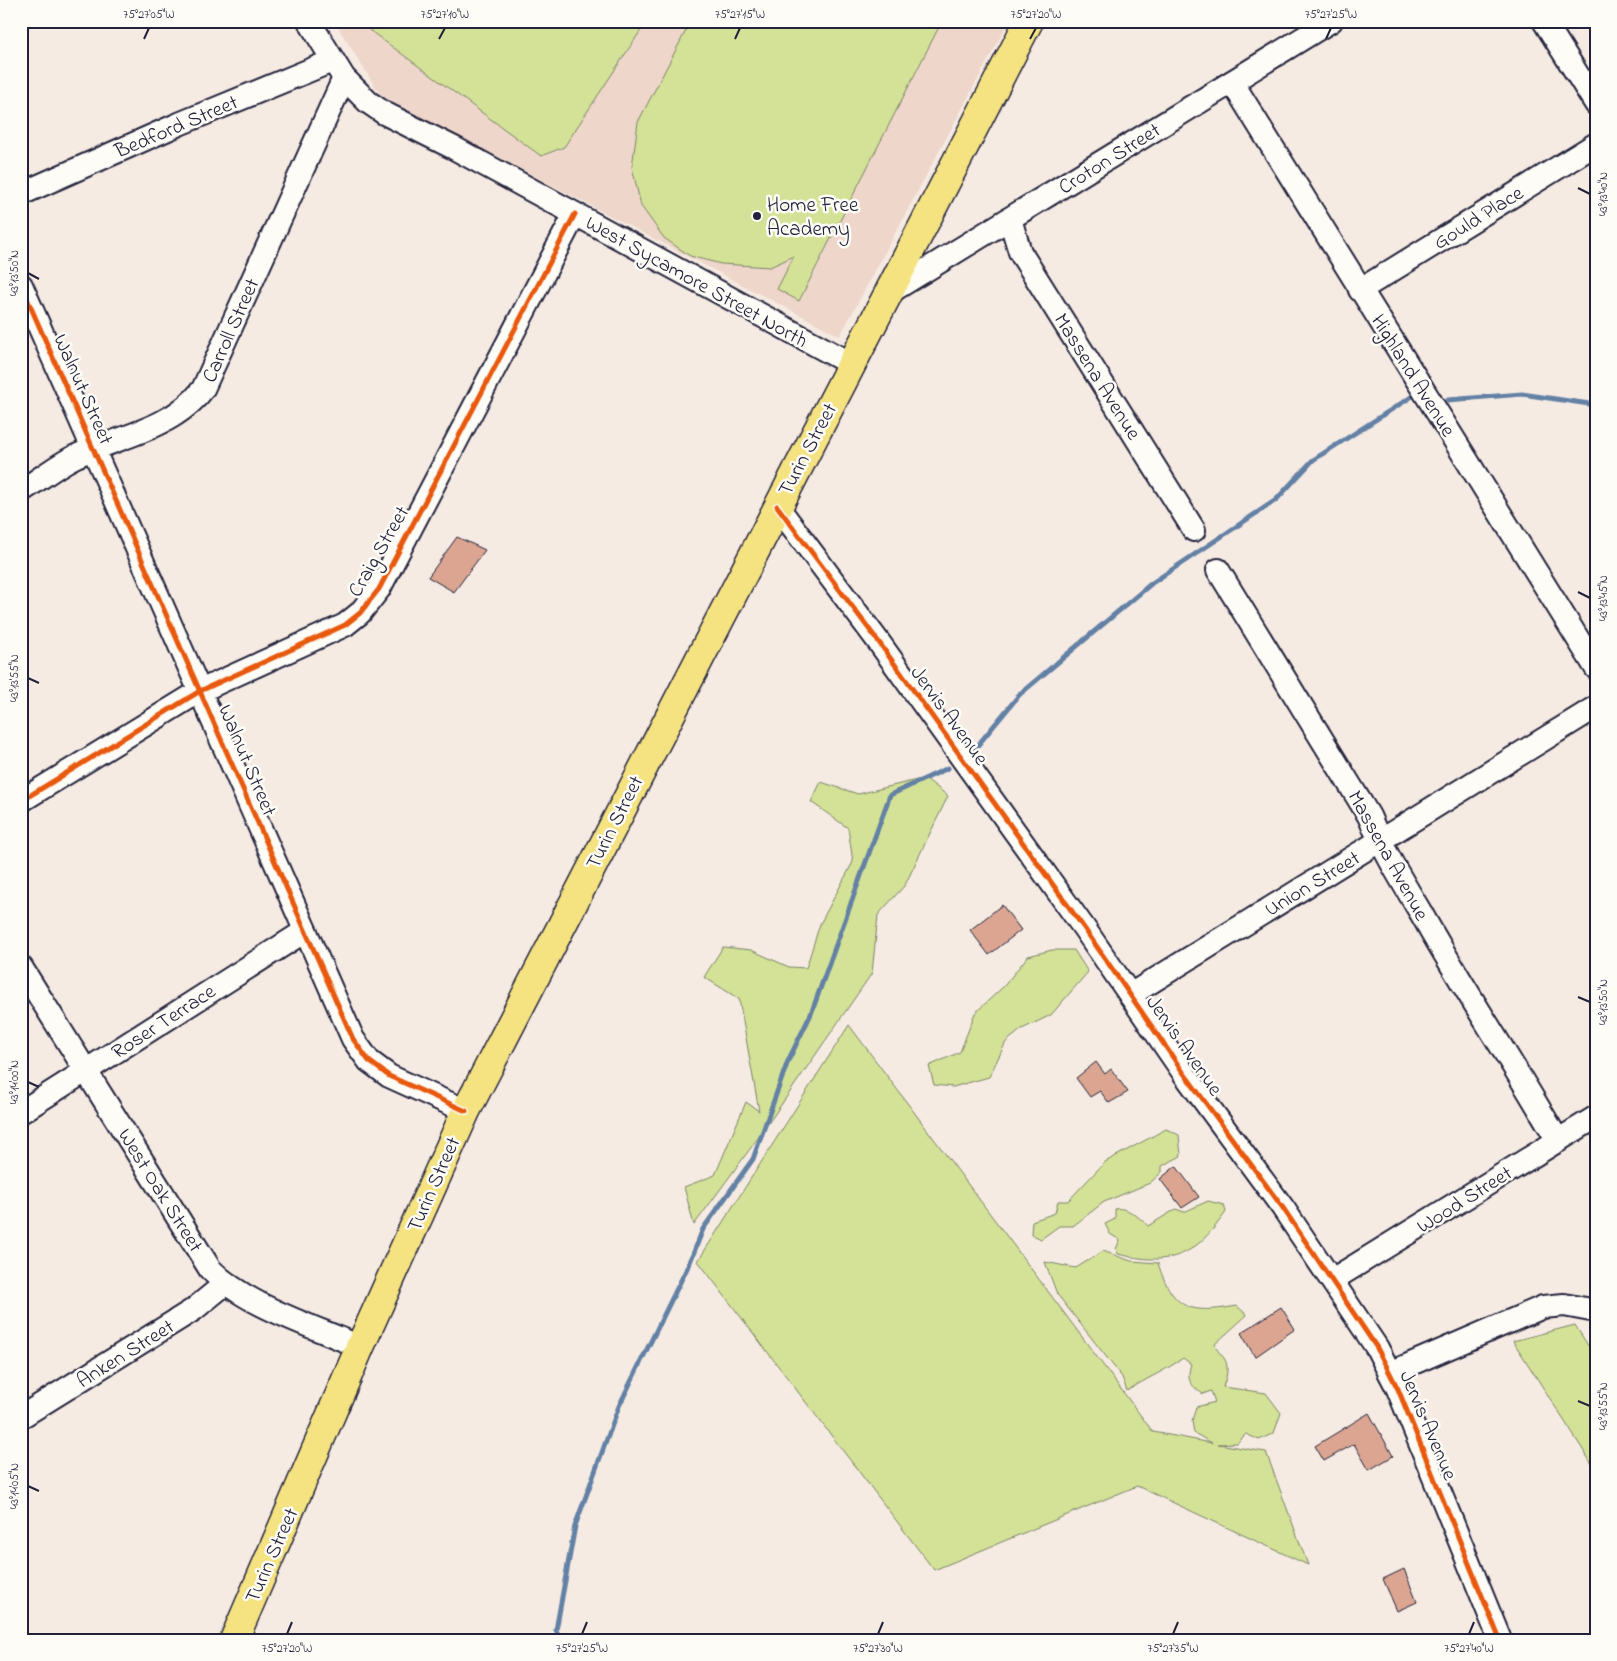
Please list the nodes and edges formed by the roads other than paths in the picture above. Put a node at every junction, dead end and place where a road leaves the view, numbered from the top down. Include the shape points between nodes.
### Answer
1 (309, 21) edge
2 (1029, 21) edge
3 (1331, 21) edge
4 (1544, 21) edge
5 (338, 69) junction
6 (1589, 78) edge
7 (1232, 82) junction
8 (1596, 104) edge
9 (1596, 144) edge
10 (21, 194) edge
11 (575, 214) junction
12 (1010, 220) junction
13 (21, 286) edge
14 (1360, 290) junction
15 (887, 294) junction
16 (851, 364) junction
17 (93, 450) junction
18 (21, 492) edge
19 (777, 506) junction
20 (1194, 530) dead end
21 (1218, 570) dead end
22 (1596, 668) edge
23 (200, 690) junction
24 (1596, 707) edge
25 (21, 801) edge
26 (1380, 842) junction
27 (305, 931) junction
28 (21, 967) edge
29 (1130, 995) junction
30 (86, 1070) junction
31 (466, 1111) junction
32 (21, 1112) edge
33 (1596, 1117) edge
34 (1558, 1141) junction
35 (1332, 1280) junction
36 (225, 1284) junction
37 (1596, 1311) edge
38 (360, 1347) junction
39 (1390, 1373) junction
40 (21, 1417) edge
41 (234, 1640) edge
42 (1500, 1640) edge

1 - 5 street, West Sycamore Street North
2 - 15 main road, Turin Street
3 - 7 street, Croton Street
4 - 6 street
5 - 10 street, Bedford Street via 179,124
5 - 11 street, West Sycamore Street North via 368,102 384,113
5 - 17 street, Carroll Street via 203,389 193,403 174,417
6 - 8 street
7 - 12 street, Croton Street
7 - 14 street, Highland Avenue
9 - 14 street, Gould Place
11 - 16 street, West Sycamore Street North
11 - 23 street, Craig Street via 379,589 360,613 345,625
12 - 15 street, Croton Street
12 - 20 street, Massena Avenue via 1020,252
13 - 17 street, Walnut Street
14 - 22 street, Highland Avenue
15 - 16 main road, Turin Street
16 - 19 main road, Turin Street
17 - 18 street, Carroll Street via 74,457
17 - 23 street, Walnut Street
19 - 29 street, Jervis Avenue via 878,641
19 - 31 main road, Turin Street
21 - 26 street, Massena Avenue via 1369,816
23 - 25 street, Craig Street
23 - 27 street, Walnut Street
24 - 26 street, Union Street
26 - 29 street, Union Street
26 - 34 street, Massena Avenue
27 - 30 street, Roser Terrace
27 - 31 street, Walnut Street via 353,1039 369,1061 389,1076
28 - 30 street, West Oak Street
29 - 35 street, Jervis Avenue
30 - 32 street, Roser Terrace
30 - 36 street, West Oak Street via 210,1269
31 - 38 main road, Turin Street
33 - 34 street, Wood Street
34 - 35 street, Wood Street
35 - 39 street, Jervis Avenue
36 - 38 street, West Oak Street via 244,1296
36 - 40 street, Anken Street via 193,1310
37 - 39 street via 1564,1305 1543,1307
38 - 41 main road, Turin Street
39 - 42 street, Jervis Avenue

